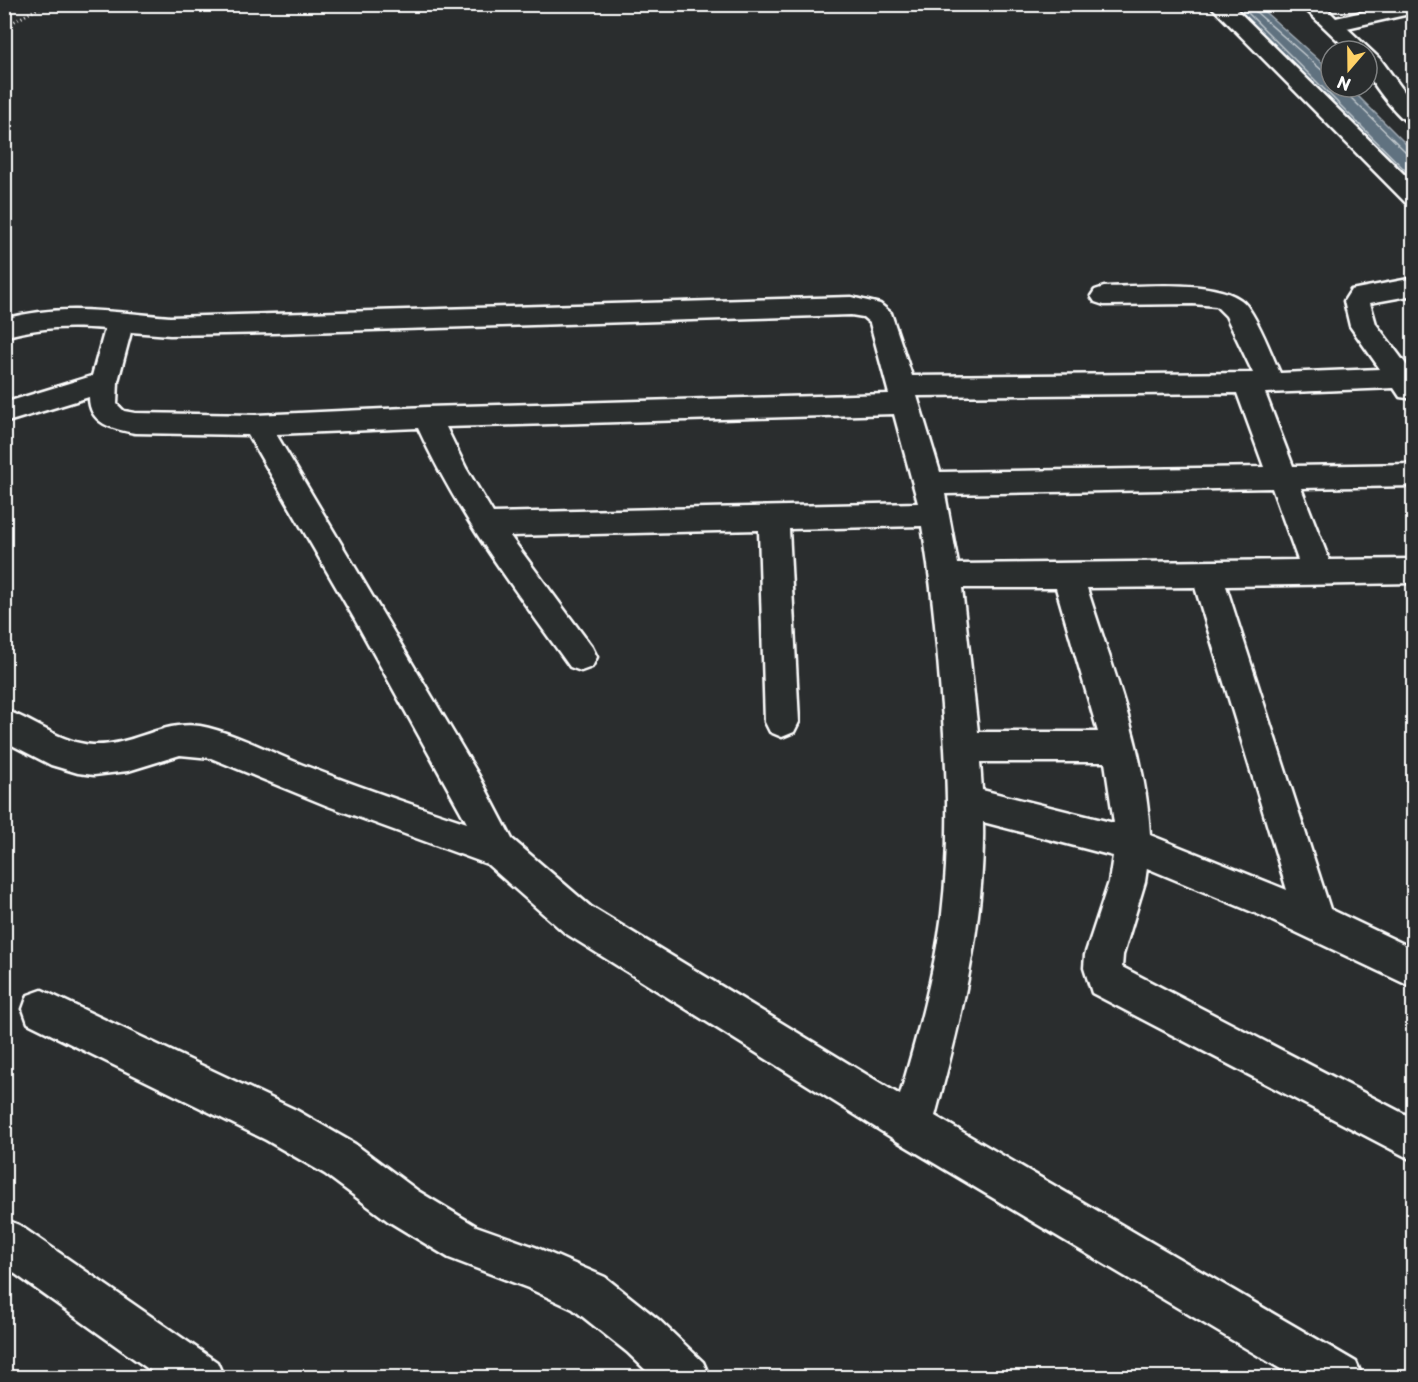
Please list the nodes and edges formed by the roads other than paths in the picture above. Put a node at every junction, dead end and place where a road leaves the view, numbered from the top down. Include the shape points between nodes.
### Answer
1 (1219, 4) edge
2 (1310, 4) edge
3 (1413, 7) edge
4 (1332, 25) junction
5 (1348, 39) edge
6 (1379, 72) edge
7 (1413, 119) edge
8 (1413, 198) edge
9 (1413, 286) edge
10 (1104, 296) dead end
11 (120, 323) junction
12 (4, 328) edge
13 (105, 382) junction
14 (1259, 382) junction
15 (1406, 386) edge
16 (903, 395) junction
17 (4, 413) edge
18 (427, 417) junction
19 (256, 425) junction
20 (1413, 475) edge
21 (1282, 477) junction
22 (931, 499) junction
23 (774, 518) junction
24 (485, 525) junction
25 (1413, 571) edge
26 (1318, 572) junction
27 (1206, 573) junction
28 (944, 576) junction
29 (1068, 576) junction
30 (581, 657) dead end
31 (782, 722) dead end
32 (4, 724) edge
33 (962, 747) junction
34 (1119, 747) junction
35 (967, 802) junction
36 (1132, 845) junction
37 (499, 851) junction
38 (1315, 921) junction
39 (1413, 969) edge
40 (42, 1010) dead end
41 (912, 1126) junction
42 (1413, 1141) edge
43 (4, 1240) edge
44 (201, 1377) edge
45 (687, 1377) edge
46 (1340, 1377) edge

1 - 8 street
2 - 4 street
3 - 4 street
4 - 5 street
6 - 7 street
9 - 15 street via 1359,296 1357,302 1363,326
10 - 14 street via 1193,295 1225,300 1237,311
11 - 12 street via 64,317
11 - 13 street
11 - 16 street via 273,324 851,306 871,310 882,319
13 - 17 street
13 - 19 street via 105,410 117,419 135,423
14 - 15 street
14 - 16 street
14 - 21 street
16 - 18 street
16 - 22 street
18 - 19 street
18 - 24 street via 453,472
19 - 37 street via 467,787
20 - 21 street
21 - 22 street
21 - 26 street
22 - 23 street
22 - 28 street
23 - 24 street
23 - 31 street
24 - 30 street
25 - 26 street
26 - 27 street
27 - 29 street
27 - 38 street
28 - 29 street
28 - 33 street
29 - 34 street
32 - 37 street via 82,761 127,757 171,741 197,740
33 - 34 street
33 - 35 street
34 - 36 street via 1131,809
35 - 36 street
35 - 41 street via 956,943 936,1040
36 - 38 street
36 - 42 street via 1127,882 1104,955 1106,979
37 - 41 street via 578,920
38 - 39 street
40 - 45 street via 281,1125 340,1159 403,1206 464,1243 589,1293
41 - 46 street
43 - 44 street

